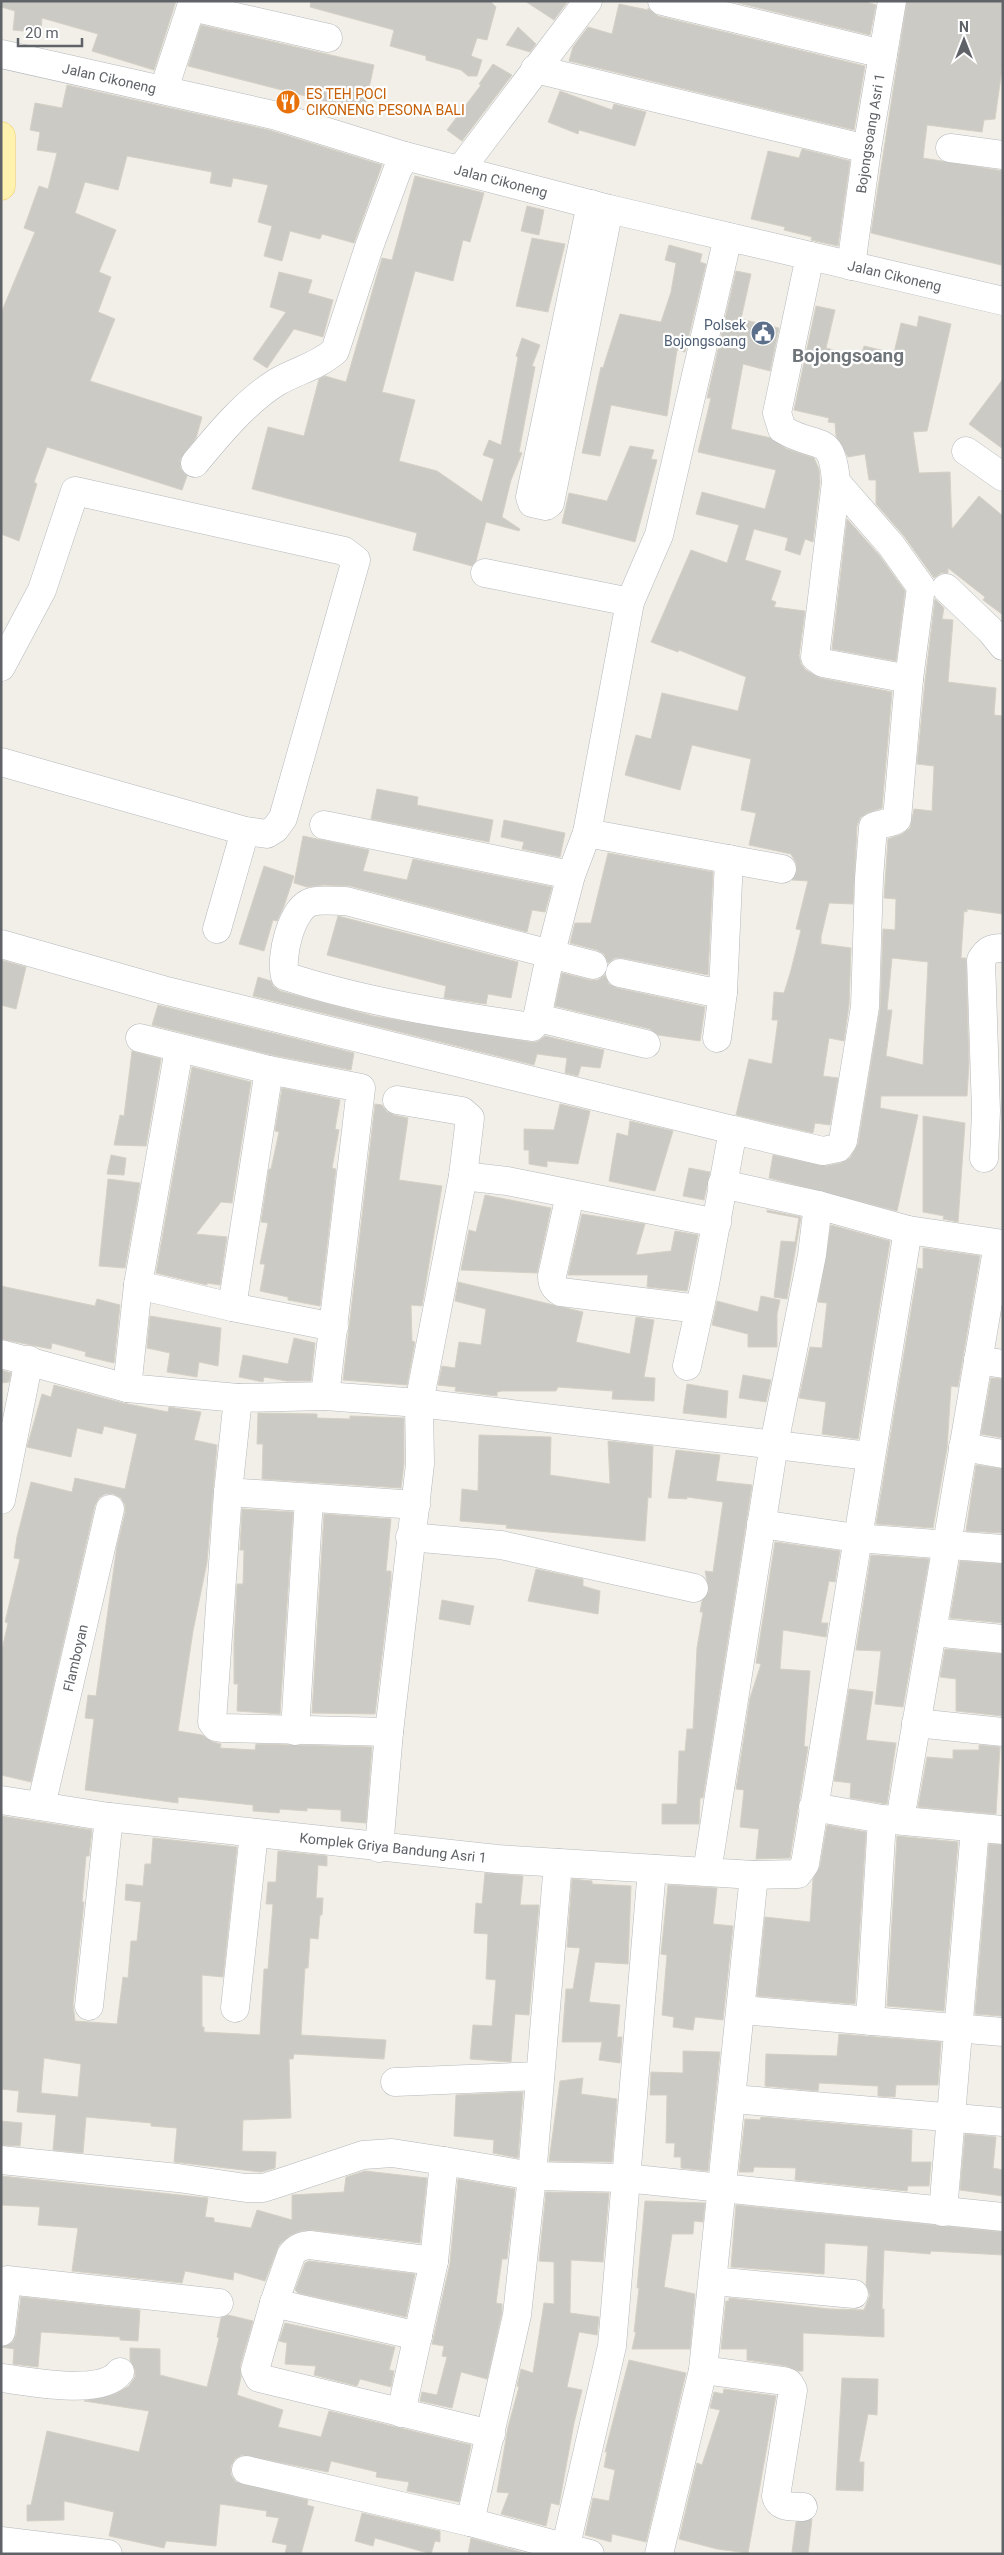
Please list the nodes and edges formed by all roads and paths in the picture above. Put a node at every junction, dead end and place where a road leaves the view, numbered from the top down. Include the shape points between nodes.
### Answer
1 (588, 1) edge
2 (662, 1) edge
3 (892, 1) edge
4 (192, 4) edge
5 (328, 38) dead end
6 (1, 54) edge
7 (884, 54) junction
8 (535, 69) junction
9 (164, 89) junction
10 (1, 136) edge
11 (950, 148) dead end
12 (867, 149) junction
13 (1003, 155) edge
14 (405, 156) junction
15 (460, 170) junction
16 (1, 186) edge
17 (600, 207) junction
18 (728, 237) junction
19 (810, 256) junction
20 (851, 266) junction
21 (1003, 301) edge
22 (966, 451) dead end
23 (195, 463) dead end
24 (1003, 477) edge
25 (836, 482) junction
26 (485, 573) dead end
27 (946, 588) dead end
28 (630, 602) junction
29 (1003, 646) edge
30 (1, 667) edge
31 (909, 679) junction
32 (1, 762) edge
33 (324, 825) dead end
34 (245, 830) junction
35 (587, 833) junction
36 (729, 859) junction
37 (782, 869) dead end
38 (571, 875) junction
39 (217, 929) dead end
40 (1, 944) edge
41 (1003, 948) edge
42 (550, 956) junction
43 (593, 965) dead end
44 (620, 973) dead end
45 (723, 992) junction
46 (538, 1018) junction
47 (140, 1038) dead end
48 (717, 1038) dead end
49 (646, 1044) dead end
50 (179, 1050) junction
51 (270, 1070) junction
52 (397, 1100) dead end
53 (994, 1112) edge
54 (733, 1130) junction
55 (984, 1158) dead end
56 (463, 1176) junction
57 (722, 1184) junction
58 (570, 1195) junction
59 (818, 1206) junction
60 (717, 1223) junction
61 (908, 1230) junction
62 (1001, 1244) edge
63 (138, 1285) junction
64 (232, 1307) junction
65 (699, 1309) junction
66 (334, 1326) junction
67 (1, 1354) edge
68 (29, 1360) junction
69 (991, 1362) edge
70 (687, 1366) dead end
71 (127, 1388) junction
72 (325, 1396) junction
73 (238, 1398) junction
74 (419, 1403) junction
75 (774, 1444) junction
76 (963, 1447) junction
77 (1003, 1454) edge
78 (869, 1456) junction
79 (228, 1492) junction
80 (309, 1499) junction
81 (1, 1500) edge
82 (416, 1505) junction
83 (110, 1509) dead end
84 (761, 1524) junction
85 (410, 1537) junction
86 (856, 1538) junction
87 (947, 1544) junction
88 (1003, 1549) edge
89 (694, 1588) dead end
90 (932, 1632) junction
91 (1003, 1639) edge
92 (916, 1724) junction
93 (295, 1731) junction
94 (389, 1732) junction
95 (1003, 1732) edge
96 (1, 1800) edge
97 (40, 1806) junction
98 (813, 1807) junction
99 (109, 1817) junction
100 (891, 1820) junction
101 (975, 1828) junction
102 (1003, 1830) edge
103 (254, 1833) junction
104 (379, 1848) junction
105 (558, 1863) junction
106 (652, 1869) junction
107 (707, 1872) junction
108 (754, 1875) junction
109 (89, 2006) dead end
110 (235, 2008) dead end
111 (742, 2010) junction
112 (870, 2021) junction
113 (960, 2028) junction
114 (1003, 2032) edge
115 (540, 2076) junction
116 (395, 2082) dead end
117 (732, 2100) junction
118 (951, 2118) junction
119 (1003, 2122) edge
120 (1, 2160) edge
121 (444, 2161) junction
122 (532, 2176) junction
123 (625, 2178) junction
124 (723, 2188) junction
125 (942, 2212) junction
126 (1003, 2217) edge
127 (434, 2261) junction
128 (4, 2280) edge
129 (713, 2281) junction
130 (854, 2294) dead end
131 (220, 2303) dead end
132 (274, 2303) junction
133 (1, 2332) edge
134 (418, 2336) junction
135 (703, 2370) junction
136 (120, 2372) dead end
137 (1, 2378) edge
138 (401, 2413) junction
139 (491, 2434) junction
140 (246, 2470) dead end
141 (803, 2507) dead end
142 (470, 2522) junction
143 (1, 2541) edge
144 (573, 2552) edge
145 (108, 2554) edge
146 (658, 2554) edge

1 - 8 street
2 - 7 street
3 - 7 street, Bojongsoang Asri 1
4 - 5 street
4 - 9 street
6 - 9 street, Jalan Cikoneng
7 - 12 street, Bojongsoang Asri 1
8 - 12 street
8 - 15 street
9 - 14 street, Jalan Cikoneng via 273,114
10 - 16 main road
11 - 13 street
12 - 20 street, Bojongsoang Asri 1
14 - 15 street, Jalan Cikoneng
14 - 23 street via 372,239 335,351 323,362 276,383 228,424
15 - 17 street, Jalan Cikoneng
17 - 17 street via 550,503 546,506 532,503 530,497
17 - 18 street, Jalan Cikoneng
18 - 19 street, Jalan Cikoneng
18 - 28 street via 659,535
19 - 20 street, Jalan Cikoneng
19 - 25 street via 777,413 782,429 826,446 832,453
20 - 21 street, Jalan Cikoneng
22 - 24 street
25 - 31 street via 891,545 921,587
25 - 31 street via 815,657 823,663
26 - 28 street
27 - 29 street
28 - 35 street
30 - 34 street via 42,590 75,491 335,549 353,556 356,560 283,818 267,834
31 - 54 street via 897,819 873,827 865,1007 843,1142 838,1148 823,1151
32 - 34 street
33 - 38 street
34 - 39 street
35 - 36 street
35 - 38 street
36 - 37 street
36 - 45 street
38 - 42 street
40 - 54 street via 162,990
41 - 53 street via 992,948 981,960
42 - 43 street
42 - 46 street
42 - 46 street via 346,901 312,902 302,907 288,938 283,969 285,976 461,1017 532,1028
44 - 45 street
45 - 48 street
46 - 49 street
47 - 50 street
50 - 51 street
50 - 63 street
51 - 64 street
51 - 66 street via 361,1088
52 - 56 street via 462,1111 470,1118
53 - 55 street
54 - 57 street
56 - 58 street via 508,1181
56 - 74 street
57 - 59 street
57 - 60 street
58 - 60 street
58 - 65 street via 552,1276 556,1289
59 - 61 street
59 - 75 street via 812,1255
60 - 65 street
61 - 62 street
61 - 78 street
62 - 69 street
63 - 64 street
63 - 71 street
64 - 66 street
65 - 70 street
66 - 72 street
67 - 68 street
68 - 71 street
68 - 81 street
69 - 76 street
71 - 73 street
72 - 73 street
72 - 74 street
73 - 79 street
74 - 75 street
74 - 82 street via 420,1464
75 - 78 street
75 - 84 street
76 - 77 street
76 - 87 street
78 - 86 street
79 - 80 street
79 - 93 street via 212,1722 222,1728
80 - 82 street
80 - 93 street
82 - 85 street
83 - 97 street, Flamboyan
84 - 86 street
84 - 107 street
85 - 89 street via 501,1545
85 - 94 street
86 - 87 street
86 - 98 street
87 - 88 street
87 - 90 street
90 - 91 street
90 - 92 street
92 - 95 street
92 - 100 street
93 - 94 street
94 - 104 street
96 - 97 street, Komplek Griya Bandung Asri 1
97 - 99 street, Komplek Griya Bandung Asri 1
98 - 100 street
98 - 108 street, Komplek Griya Bandung Asri 1 via 804,1864 798,1874
99 - 103 street, Komplek Griya Bandung Asri 1
99 - 109 street
100 - 101 street
100 - 112 street
101 - 102 street
101 - 113 street
103 - 104 street, Komplek Griya Bandung Asri 1
103 - 110 street
104 - 105 street, Komplek Griya Bandung Asri 1
105 - 106 street, Komplek Griya Bandung Asri 1
105 - 115 street
106 - 107 street, Komplek Griya Bandung Asri 1
106 - 123 street
107 - 108 street, Komplek Griya Bandung Asri 1
108 - 111 street
111 - 112 street
111 - 117 street
112 - 113 street
113 - 114 street
113 - 118 street
115 - 116 street
115 - 122 street
117 - 118 street
117 - 124 street
118 - 119 street
118 - 125 street
120 - 121 street via 246,2188 263,2188 363,2156 392,2153
121 - 122 street
121 - 127 street
122 - 123 street
122 - 139 street via 517,2315
123 - 124 street
123 - 144 street via 612,2346
124 - 125 street
124 - 129 street
125 - 126 street
127 - 132 street via 302,2246 291,2255
127 - 134 street
128 - 131 street
128 - 133 street
129 - 130 street
129 - 135 street
132 - 134 street
132 - 138 street via 255,2370 259,2378
134 - 138 street
135 - 141 street via 784,2381 792,2386 776,2499 783,2506
135 - 146 street
136 - 137 street via 109,2380 74,2386
138 - 139 street
139 - 142 street
140 - 142 street
142 - 144 street
143 - 145 street

